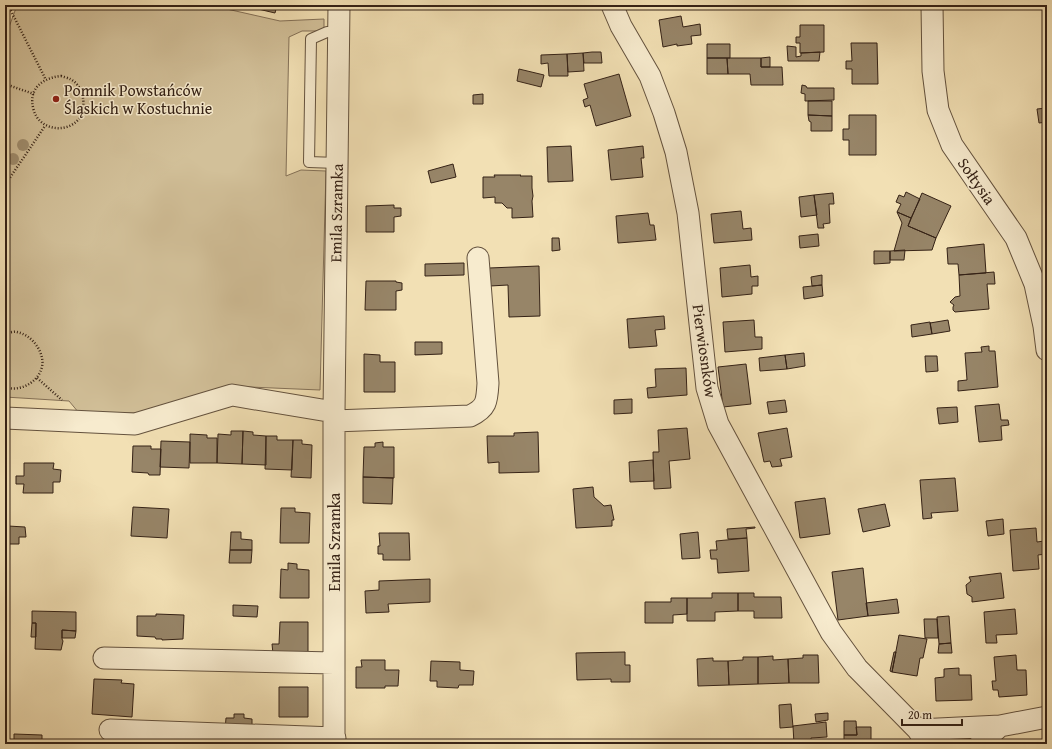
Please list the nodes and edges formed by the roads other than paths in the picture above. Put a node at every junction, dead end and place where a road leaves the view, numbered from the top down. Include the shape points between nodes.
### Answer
1 (339, 5) edge
2 (612, 5) edge
3 (932, 5) edge
4 (338, 32) junction
5 (337, 163) junction
6 (478, 258) dead end
7 (1047, 350) edge
8 (334, 416) junction
9 (5, 418) edge
10 (104, 658) dead end
11 (334, 664) junction
12 (1047, 717) edge
13 (1000, 726) junction
14 (110, 730) dead end
15 (922, 737) edge
16 (334, 741) edge
17 (980, 744) edge

1 - 4 street, Emila Szramka
2 - 15 street, Pierwiosnków via 650,76 676,152 688,213 707,388 718,424 831,632 857,668
3 - 7 street, Sołtysia via 933,71 938,110 952,145 1016,238 1035,284
4 - 5 street, Emila Szramka
4 - 5 lane via 326,32 311,39 309,162
5 - 8 street, Emila Szramka
6 - 8 street via 488,383 487,400 481,411 470,416
8 - 9 street via 232,395 135,424
8 - 11 street, Emila Szramka
10 - 11 street
11 - 16 street, Emila Szramka
12 - 13 street
13 - 15 street
13 - 17 street
14 - 16 street, Emila Szramka

